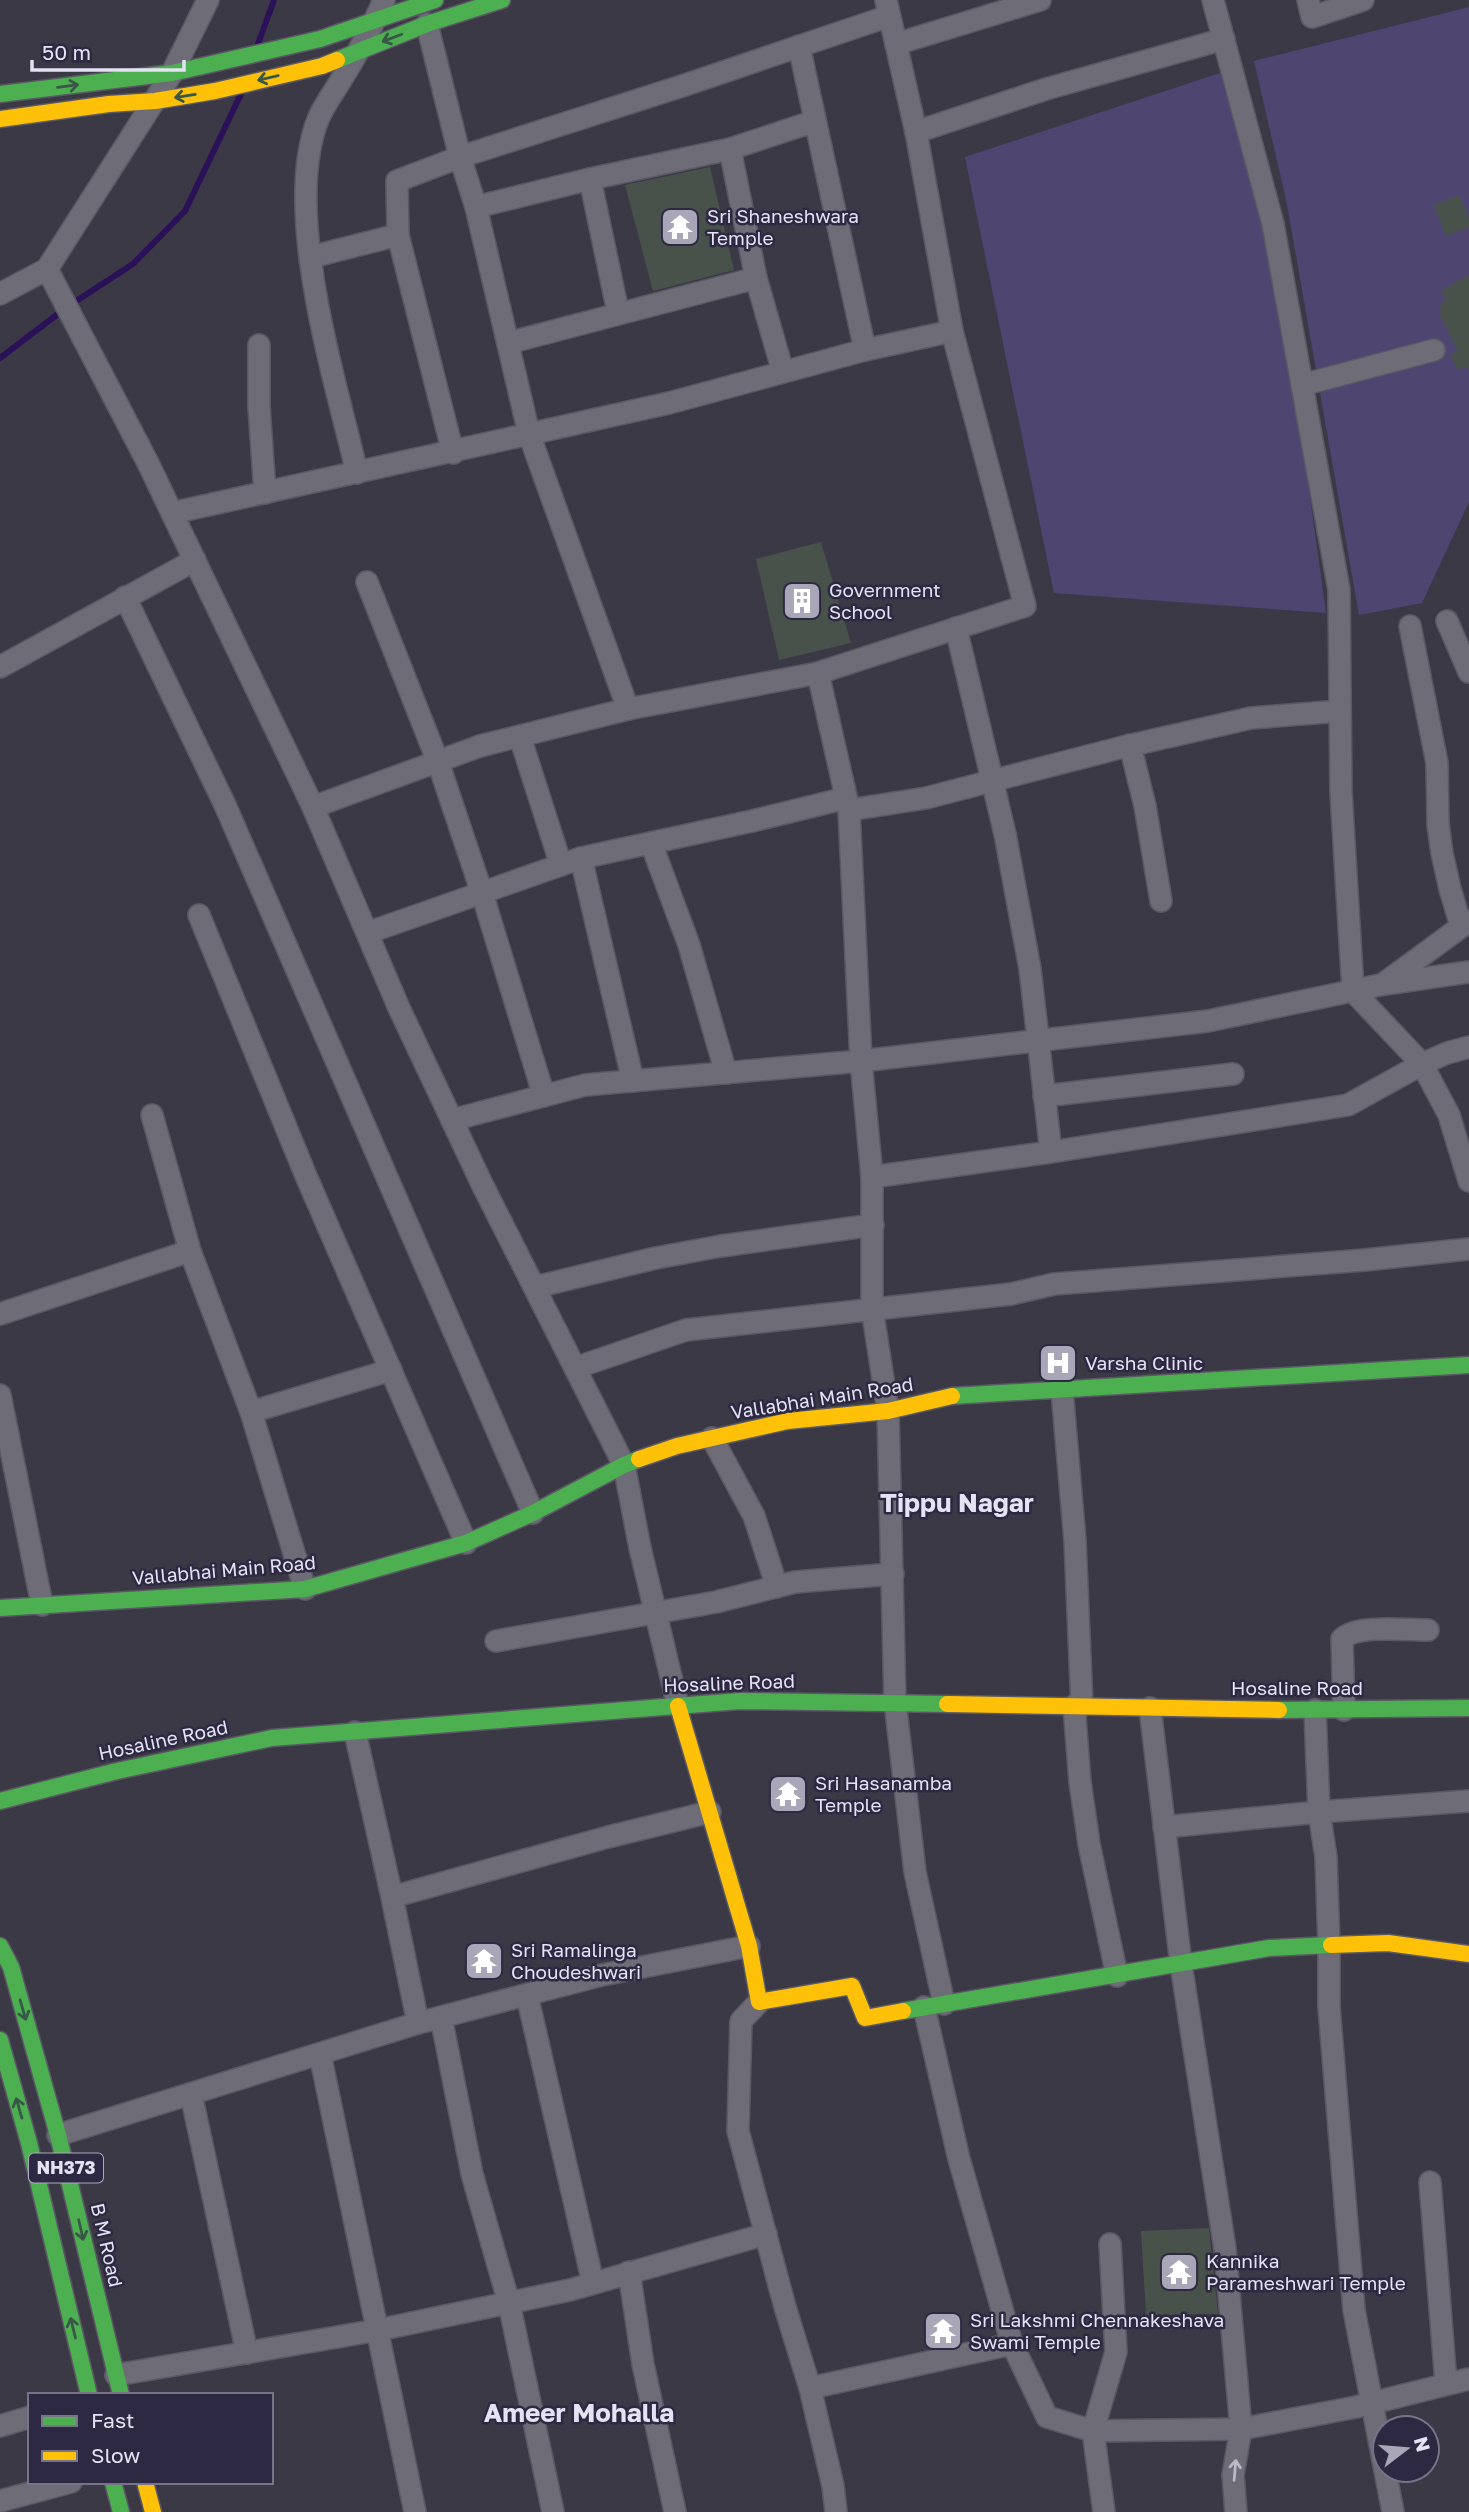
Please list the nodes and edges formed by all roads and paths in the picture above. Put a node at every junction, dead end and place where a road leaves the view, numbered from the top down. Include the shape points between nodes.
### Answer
1 (208, 0) edge
2 (435, 0) edge
3 (502, 0) edge
4 (1040, 0) edge
5 (1213, 0) edge
6 (1308, 0) edge
7 (1363, 0) edge
8 (888, 8) edge
9 (380, 9) edge
10 (427, 24) junction
11 (1224, 39) junction
12 (896, 44) junction
13 (799, 46) junction
14 (358, 51) junction
15 (172, 73) junction
16 (0, 94) edge
17 (155, 101) junction
18 (0, 119) edge
19 (815, 121) junction
20 (916, 132) junction
21 (730, 149) junction
22 (460, 157) junction
23 (590, 179) junction
24 (476, 207) junction
25 (398, 235) junction
26 (311, 257) junction
27 (47, 269) junction
28 (756, 278) junction
29 (0, 294) edge
30 (618, 312) junction
31 (952, 331) junction
32 (508, 343) junction
33 (259, 345) dead end
34 (865, 350) junction
35 (1434, 350) dead end
36 (783, 372) junction
37 (1302, 385) junction
38 (529, 434) junction
39 (453, 453) junction
40 (358, 473) junction
41 (265, 493) junction
42 (172, 513) junction
43 (195, 560) junction
44 (367, 582) dead end
45 (125, 597) junction
46 (1447, 621) dead end
47 (1410, 626) dead end
48 (956, 628) junction
49 (0, 667) edge
50 (818, 673) junction
51 (1469, 673) edge
52 (628, 709) junction
53 (1340, 710) junction
54 (520, 737) junction
55 (1130, 746) junction
56 (438, 762) junction
57 (993, 781) junction
58 (847, 804) junction
59 (313, 807) junction
60 (651, 843) junction
61 (581, 858) junction
62 (561, 865) junction
63 (482, 893) junction
64 (1161, 901) dead end
65 (199, 915) dead end
66 (1465, 924) edge
67 (367, 933) junction
68 (1469, 972) edge
69 (1385, 984) junction
70 (1353, 991) junction
71 (1038, 1040) junction
72 (1469, 1047) edge
73 (861, 1060) junction
74 (1422, 1064) junction
75 (726, 1073) junction
76 (1233, 1074) dead end
77 (633, 1081) junction
78 (544, 1096) junction
79 (1044, 1096) junction
80 (1459, 1112) edge
81 (152, 1115) dead end
82 (452, 1120) junction
83 (1051, 1152) junction
84 (872, 1177) junction
85 (1469, 1181) edge
86 (873, 1225) junction
87 (1469, 1249) edge
88 (190, 1251) junction
89 (535, 1287) junction
90 (872, 1308) junction
91 (0, 1314) edge
92 (1469, 1365) edge
93 (575, 1368) junction
94 (391, 1370) junction
95 (1062, 1390) junction
96 (0, 1395) edge
97 (888, 1411) junction
98 (251, 1412) junction
99 (712, 1438) junction
100 (624, 1465) junction
101 (533, 1513) junction
102 (466, 1543) junction
103 (893, 1574) junction
104 (777, 1587) junction
105 (305, 1589) junction
106 (42, 1605) junction
107 (0, 1608) edge
108 (655, 1613) junction
109 (1428, 1630) dead end
110 (496, 1641) dead end
111 (895, 1702) junction
112 (677, 1706) junction
113 (1078, 1706) junction
114 (1150, 1708) junction
115 (1469, 1708) edge
116 (1315, 1710) junction
117 (1345, 1710) junction
118 (355, 1732) junction
119 (0, 1801) edge
120 (1469, 1801) edge
121 (710, 1812) junction
122 (1319, 1812) junction
123 (1164, 1827) junction
124 (393, 1897) junction
125 (0, 1946) edge
126 (749, 1946) junction
127 (1329, 1946) junction
128 (1469, 1954) edge
129 (1181, 1964) junction
130 (1117, 1976) junction
131 (527, 1995) junction
132 (759, 2002) junction
133 (934, 2006) junction
134 (441, 2017) junction
135 (418, 2023) junction
136 (0, 2040) edge
137 (320, 2054) junction
138 (191, 2094) junction
139 (58, 2135) junction
140 (29, 2143) junction
141 (1430, 2182) dead end
142 (766, 2234) junction
143 (1110, 2244) dead end
144 (629, 2272) junction
145 (593, 2283) junction
146 (509, 2303) junction
147 (378, 2330) junction
148 (1012, 2344) junction
149 (247, 2353) junction
150 (1469, 2379) edge
151 (1446, 2383) junction
152 (118, 2385) edge
153 (810, 2388) junction
154 (89, 2393) edge
155 (1371, 2404) junction
156 (28, 2418) edge
157 (0, 2426) edge
158 (1241, 2428) junction
159 (1093, 2431) junction
160 (64, 2484) edge
161 (114, 2484) edge
162 (146, 2484) edge
163 (0, 2501) edge
164 (121, 2512) edge
165 (153, 2512) edge
166 (415, 2512) edge
167 (553, 2512) edge
168 (675, 2512) edge
169 (836, 2512) edge
170 (1104, 2512) edge
171 (1237, 2512) edge
172 (1393, 2512) edge

1 - 15 street
2 - 9 main road
3 - 10 main road
4 - 12 street
5 - 11 street
6 - 7 street via 1312,18
8 - 12 street
8 - 13 street
9 - 14 street
9 - 15 main road via 320,39
10 -> 14 main road
10 - 22 street
11 - 20 street via 1046,89
11 - 37 street via 1273,224
12 - 20 street
13 - 19 street
13 - 22 street
14 -> 17 main road via 322,66
14 - 26 street via 319,116 310,146 305,199
16 -> 15 main road
15 - 17 street
17 - 18 main road
17 - 27 street
19 - 21 street
19 - 34 street
20 - 31 street
21 - 23 street
21 - 28 street
22 - 24 street
22 - 25 street via 397,181
23 - 24 street
23 - 30 street
24 - 32 street
25 - 26 street
25 - 39 street
26 - 40 street
27 - 29 street
27 - 42 street
28 - 30 street
28 - 36 street
30 - 32 street
31 - 34 street
31 - 48 street via 1026,606
32 - 38 street
33 - 41 street
34 - 36 street
35 - 37 street
36 - 38 street
37 - 53 street via 1339,590
38 - 39 street
38 - 52 street
39 - 40 street
40 - 41 street
41 - 42 street
42 - 43 street
43 - 45 street
43 - 59 street
44 - 56 street
45 - 49 street
45 - 101 street via 230,817
46 - 51 street
47 - 66 street via 1437,763 1442,853
48 - 50 street
48 - 57 street
50 - 52 street
50 - 58 street
52 - 54 street
53 - 55 street via 1251,718
53 - 70 street
54 - 56 street
54 - 62 street
55 - 57 street
55 - 64 street
56 - 59 street
56 - 63 street
57 - 58 street via 926,798
57 - 71 street via 1030,969
58 - 60 street
58 - 73 street
59 - 67 street
60 - 61 street
60 - 75 street via 689,944
61 - 62 street
61 - 77 street
62 - 63 street
63 - 67 street
63 - 78 street
65 - 94 street
66 - 69 street
67 - 82 street
68 - 69 street
69 - 70 street
70 - 71 street via 1208,1021
70 - 74 street
71 - 73 street
71 - 79 street
72 - 74 street
73 - 75 street
73 - 84 street
74 - 80 street
74 - 83 street via 1348,1105
75 - 77 street
76 - 79 street
77 - 78 street via 585,1085
78 - 82 street
79 - 83 street
80 - 85 street
81 - 88 street
82 - 89 street
83 - 84 street
84 - 86 street
86 - 89 street via 708,1248
86 - 90 street
87 - 90 street via 1054,1284 1011,1294
88 - 91 street
88 - 98 street
89 - 93 street
90 - 93 street via 686,1330
90 - 97 street
92 - 95 main road, Vallabhai Main Road
93 - 100 street
94 - 98 street
94 - 102 street
95 - 97 main road, Vallabhai Main Road via 954,1396
95 - 113 street via 1076,1541
96 - 106 street
97 - 99 main road, Vallabhai Main Road via 788,1421
97 - 103 street
98 - 105 street
99 - 100 main road, Vallabhai Main Road
99 - 104 street via 754,1516
100 - 101 main road, Vallabhai Main Road
100 - 108 street
101 - 102 main road, Vallabhai Main Road
102 - 105 main road, Vallabhai Main Road
103 - 104 street
103 - 111 street
104 - 108 street
105 - 106 main road, Vallabhai Main Road
106 - 107 main road, Vallabhai Main Road
108 - 110 street
108 - 112 street
109 - 117 street via 1360,1631 1342,1639
111 - 112 main road, Hosaline Road via 740,1701
111 - 113 main road, Hosaline Road
111 - 133 street
112 - 118 main road, Hosaline Road
112 - 121 main road
113 - 114 main road, Hosaline Road
113 - 130 street via 1080,1782
114 - 116 main road, Hosaline Road
114 - 123 street
115 - 117 main road, Hosaline Road
116 - 117 main road, Hosaline Road
116 - 122 street
118 - 119 main road, Hosaline Road via 272,1738
118 - 124 street
120 - 122 street
121 - 124 street
121 - 126 main road
122 - 123 street
122 - 127 street
123 - 129 street
124 - 135 street
125 -> 139 main road, B M Road / NH373 via 11,1967
126 - 131 street
126 - 132 main road
127 - 128 main road via 1388,1943
127 - 129 main road via 1269,1948
127 - 155 street via 1344,2213 1354,2310
129 - 130 main road
129 - 158 street via 1225,2249
130 - 133 main road
131 - 134 street
131 - 145 street
132 - 133 main road via 852,1986 865,2018
132 - 142 street via 741,2021 738,2131
133 - 148 street via 958,2159
134 - 135 street
134 - 146 street via 472,2175
135 - 137 street
140 -> 136 main road, NH373
137 - 138 street
137 - 147 street
138 - 139 street
138 - 149 street
139 - 140 main road
139 -> 152 main road, B M Road / NH373
154 -> 140 main road, NH373
141 - 151 street
142 - 144 street
142 - 153 street
143 - 159 street via 1116,2353
144 - 145 street
144 - 168 street via 643,2364
145 - 146 street
146 - 147 street
146 - 167 street
147 - 149 street
147 - 166 street
148 - 153 street
148 - 159 street via 1047,2417
149 - 152 street
150 - 151 street
151 - 155 street
153 - 169 street
155 - 158 street
155 - 172 street
156 - 157 street
158 - 159 street
171 -> 158 street via 1233,2474
159 - 170 street
160 - 163 street
161 - 164 main road
162 - 165 main road

